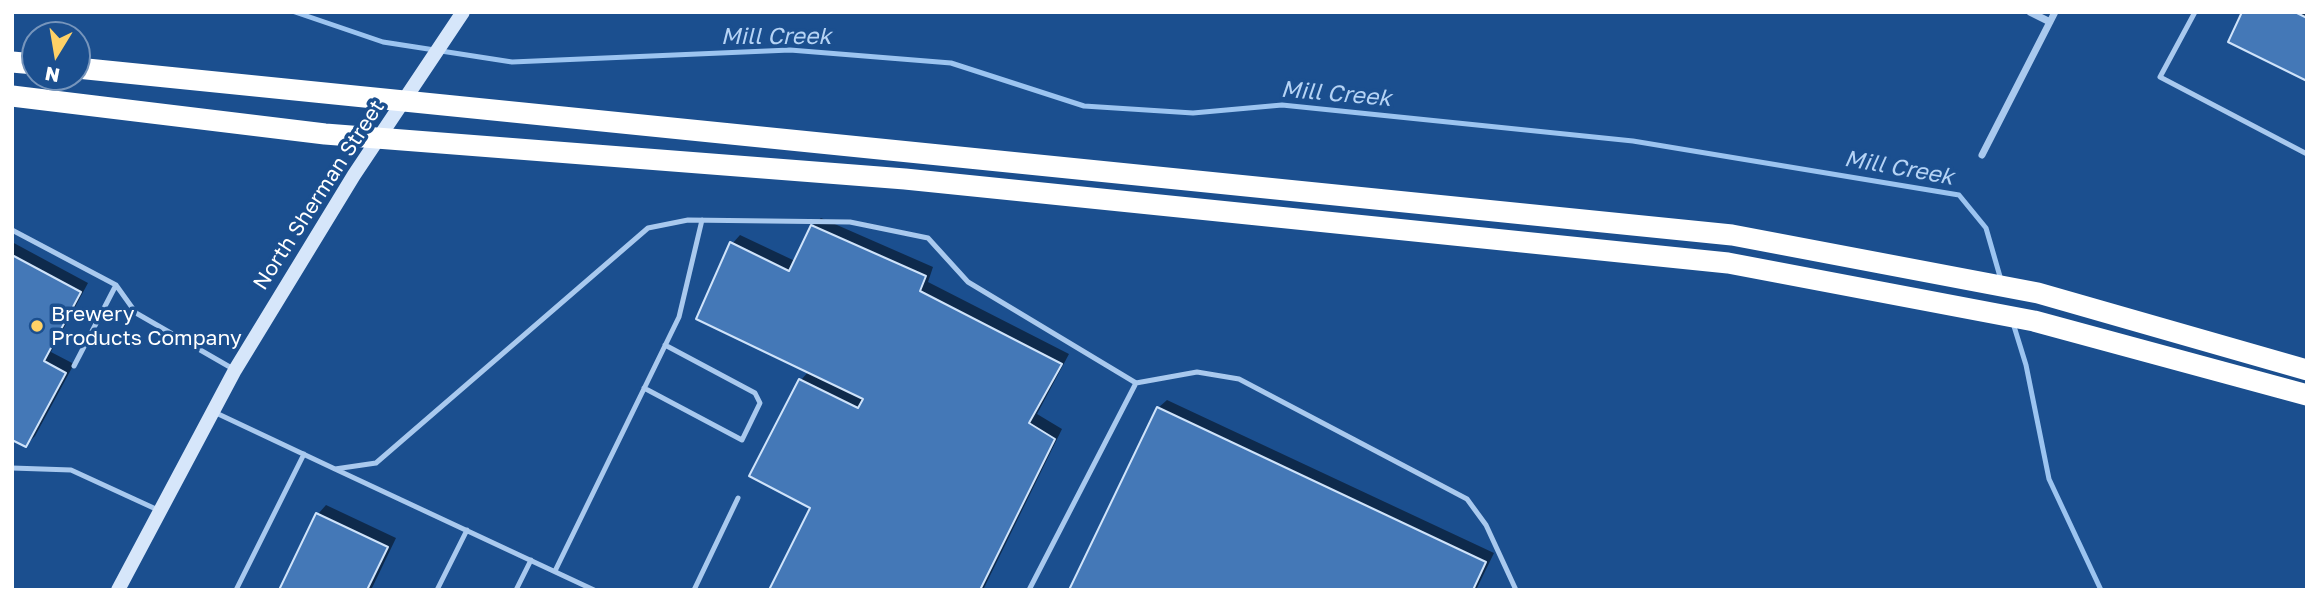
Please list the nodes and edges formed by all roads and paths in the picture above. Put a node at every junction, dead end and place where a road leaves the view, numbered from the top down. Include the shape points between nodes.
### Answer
1 (463, 12) edge
2 (2030, 12) edge
3 (2055, 12) edge
4 (2195, 12) edge
5 (2050, 23) junction
6 (91, 69) edge
7 (12, 96) edge
8 (2307, 154) edge
9 (1982, 155) dead end
10 (702, 220) junction
11 (12, 230) edge
12 (116, 285) junction
13 (665, 345) junction
14 (74, 366) dead end
15 (234, 370) junction
16 (2307, 370) edge
17 (1136, 383) junction
18 (644, 388) junction
19 (2307, 395) edge
20 (211, 410) junction
21 (303, 453) junction
22 (12, 468) edge
23 (335, 468) junction
24 (738, 498) dead end
25 (158, 510) junction
26 (467, 530) junction
27 (531, 560) junction
28 (555, 572) junction
29 (118, 590) edge
30 (236, 590) edge
31 (437, 590) edge
32 (516, 590) edge
33 (594, 590) edge
34 (694, 590) edge
35 (1029, 590) edge
36 (1516, 590) edge

1 - 15 main road, North Sherman Street via 354,175
2 - 5 street
3 - 5 street
4 - 8 lane via 2160,77
5 - 9 street
6 - 16 highway via 1731,235 2038,293
7 - 19 highway via 325,134 905,179 1728,263 2034,321
10 - 13 lane via 679,317
10 - 17 lane via 850,222 928,238 968,282
10 - 23 lane via 648,228 376,463
11 - 12 lane
12 - 14 lane
12 - 15 lane via 136,313
13 - 18 lane
13 - 18 lane via 755,393 760,403 742,440
15 - 20 main road, North Sherman Street
17 - 35 lane
17 - 36 lane via 1197,372 1239,379 1466,499 1486,524
18 - 28 lane
20 - 21 lane
20 - 25 main road, North Sherman Street
21 - 23 lane
21 - 30 lane
22 - 25 lane via 71,470
23 - 26 lane
24 - 34 lane
25 - 29 main road, North Sherman Street
26 - 27 lane
26 - 31 lane
27 - 28 lane
27 - 32 lane
28 - 33 lane

